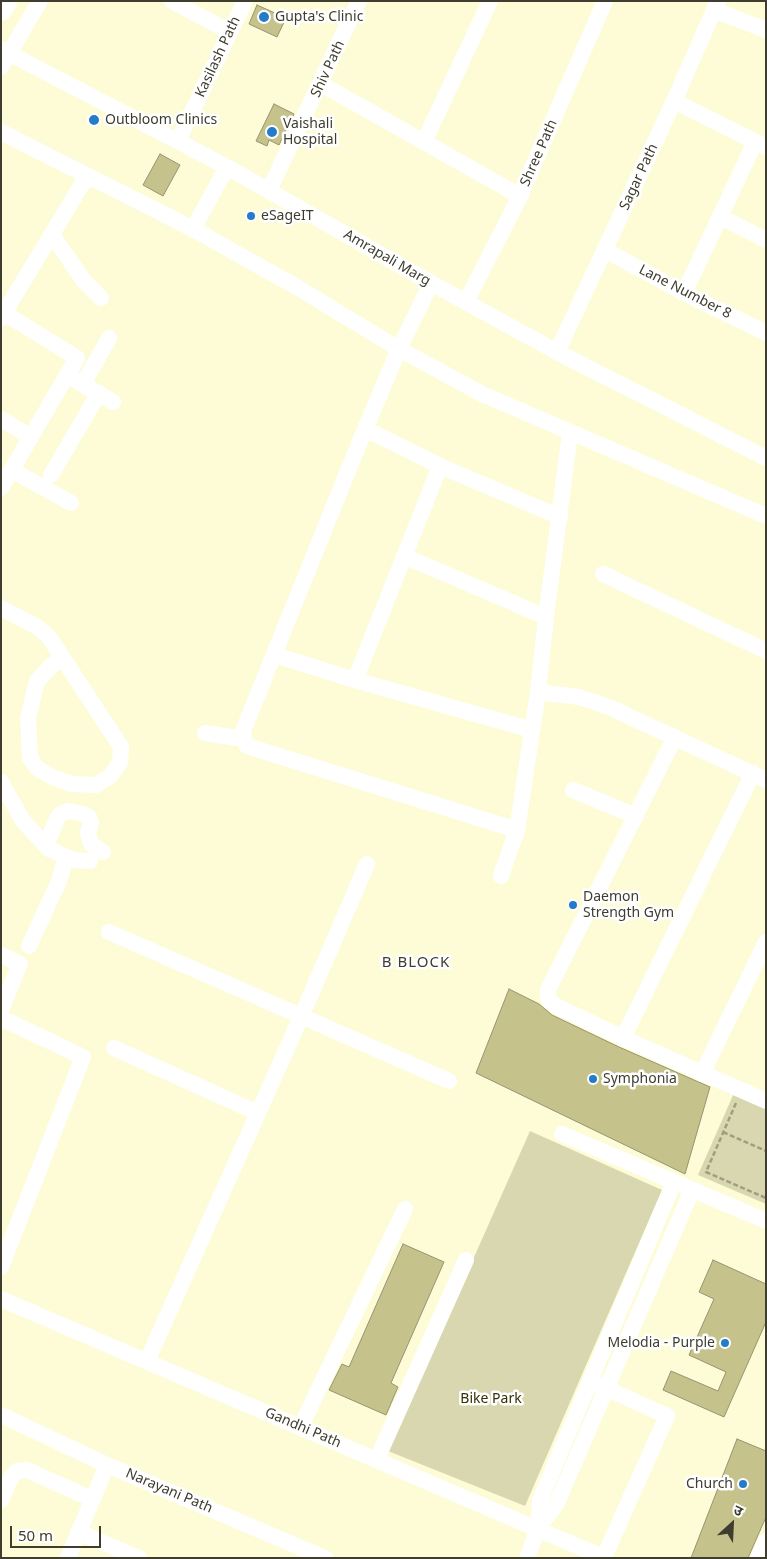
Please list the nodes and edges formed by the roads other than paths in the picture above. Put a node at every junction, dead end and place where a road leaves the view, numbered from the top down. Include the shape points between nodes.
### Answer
1 (6, 1) edge
2 (40, 1) edge
3 (172, 1) edge
4 (245, 1) edge
5 (360, 1) edge
6 (490, 1) edge
7 (605, 1) edge
8 (716, 5) edge
9 (1, 10) edge
10 (766, 30) edge
11 (230, 32) junction
12 (4, 57) edge
13 (321, 84) junction
14 (674, 101) junction
15 (1, 132) edge
16 (178, 141) junction
17 (424, 142) junction
18 (761, 145) edge
19 (227, 167) junction
20 (87, 176) junction
21 (269, 190) junction
22 (520, 196) junction
23 (721, 217) junction
24 (193, 229) junction
25 (52, 235) junction
26 (766, 240) edge
27 (605, 250) junction
28 (431, 283) junction
29 (684, 293) junction
30 (101, 298) dead end
31 (466, 302) junction
32 (3, 316) edge
33 (766, 333) edge
34 (109, 338) dead end
35 (399, 349) junction
36 (558, 352) junction
37 (67, 375) junction
38 (83, 384) junction
39 (99, 393) junction
40 (113, 402) dead end
41 (1, 419) edge
42 (365, 430) junction
43 (570, 433) junction
44 (31, 437) junction
45 (766, 458) edge
46 (440, 466) junction
47 (12, 470) junction
48 (51, 475) dead end
49 (1, 488) edge
50 (71, 503) dead end
51 (766, 516) edge
52 (560, 517) junction
53 (404, 556) junction
54 (603, 574) dead end
55 (1, 608) edge
56 (546, 617) junction
57 (766, 651) edge
58 (275, 655) junction
59 (62, 658) junction
60 (355, 680) junction
61 (538, 692) junction
62 (532, 730) junction
63 (205, 733) dead end
64 (244, 739) junction
65 (674, 739) junction
66 (759, 776) edge
67 (1, 782) edge
68 (573, 790) dead end
69 (636, 816) junction
70 (517, 830) junction
71 (46, 846) junction
72 (103, 852) dead end
73 (66, 857) junction
74 (90, 861) dead end
75 (367, 864) dead end
76 (501, 876) dead end
77 (109, 932) dead end
78 (766, 942) edge
79 (29, 946) dead end
80 (1, 955) edge
81 (1, 1010) edge
82 (301, 1017) junction
83 (1, 1018) edge
84 (623, 1038) junction
85 (114, 1048) dead end
86 (702, 1074) junction
87 (448, 1081) dead end
88 (766, 1101) edge
89 (258, 1113) junction
90 (562, 1134) dead end
91 (674, 1182) junction
92 (692, 1190) junction
93 (405, 1209) dead end
94 (766, 1221) edge
95 (466, 1260) dead end
96 (1, 1267) edge
97 (1, 1299) edge
98 (148, 1361) junction
99 (590, 1381) junction
100 (607, 1388) junction
101 (1, 1415) edge
102 (301, 1426) junction
103 (378, 1459) junction
104 (107, 1464) junction
105 (92, 1499) junction
106 (1, 1500) edge
107 (538, 1528) junction
108 (78, 1532) junction
109 (766, 1541) edge
110 (68, 1558) edge
111 (139, 1558) edge
112 (325, 1558) edge
113 (526, 1558) edge
114 (604, 1558) edge
115 (758, 1558) edge

1 - 9 highway
2 - 12 street
3 - 11 street
4 - 11 street, Kasilash Path
5 - 13 street, Shiv Path
6 - 17 street
7 - 22 street, Shree Path
8 - 10 street
8 - 14 street, Sagar Path
11 - 16 street, Kasilash Path
12 - 16 street, Amrapali Marg
13 - 17 street
13 - 21 street, Shiv Path
14 - 18 street
14 - 27 street, Sagar Path
15 - 20 street
16 - 19 street, Amrapali Marg
17 - 22 street
18 - 23 street
19 - 21 street, Amrapali Marg
19 - 24 street
20 - 24 street
20 - 25 street
21 - 28 street, Amrapali Marg
22 - 31 street, Shree Path
23 - 26 street
23 - 29 street
24 - 35 street via 296,286
25 - 30 street via 84,281
25 - 32 street
27 - 29 street, Lane Number 8
27 - 36 street, Sagar Path
28 - 31 street, Amrapali Marg
28 - 35 street
29 - 33 street, Lane Number 8
31 - 36 street, Amrapali Marg
32 - 37 street via 77,358
34 - 38 street
35 - 42 street
35 - 43 street via 482,394
36 - 45 street, Amrapali Marg
37 - 38 street
37 - 44 street
38 - 39 street
39 - 40 street
39 - 48 street
41 - 44 street
42 - 46 street
42 - 58 street
43 - 51 street
43 - 52 street
44 - 47 street
46 - 52 street
46 - 53 street
47 - 49 street
47 - 50 street
52 - 56 street
53 - 56 street
53 - 60 street
54 - 57 street
55 - 59 street via 36,626 49,637
56 - 61 street
58 - 60 street
58 - 64 street via 243,731
59 - 59 street via 121,747 120,763 110,776 96,785 71,784 52,777 37,768 30,758 28,718 37,681
60 - 62 street
61 - 62 street
61 - 65 street via 579,698 609,707
62 - 70 street
63 - 64 street
64 - 70 street via 247,746
65 - 66 street
65 - 69 street
66 - 84 street
67 - 71 street via 23,821
68 - 69 street
69 - 84 street via 548,990 548,999 556,1006
70 - 76 street
71 - 72 street via 59,815 68,811 89,818 91,844
71 - 73 street
73 - 74 street
73 - 79 street via 59,882
75 - 82 street
77 - 82 street
78 - 86 street
80 - 81 street via 20,964
82 - 87 street
82 - 89 street
83 - 96 street via 83,1057
84 - 86 street
85 - 89 street
86 - 88 street
89 - 98 street
90 - 91 street
91 - 92 street
91 - 99 street
92 - 94 street
92 - 100 street
93 - 102 street
95 - 103 street
97 - 98 street, Gandhi Path
98 - 102 street, Gandhi Path
99 - 100 street
99 - 107 street via 540,1500
100 - 107 street via 556,1505
100 - 114 street via 667,1416
101 - 104 street, Narayani Path
102 - 103 street, Gandhi Path
103 - 107 street, Gandhi Path
104 - 105 street
104 - 112 street, Narayani Path
105 - 106 street via 27,1470 17,1471
105 - 108 street
107 - 113 street
107 - 114 street, Gandhi Path
108 - 110 street
108 - 111 street
109 - 115 street

